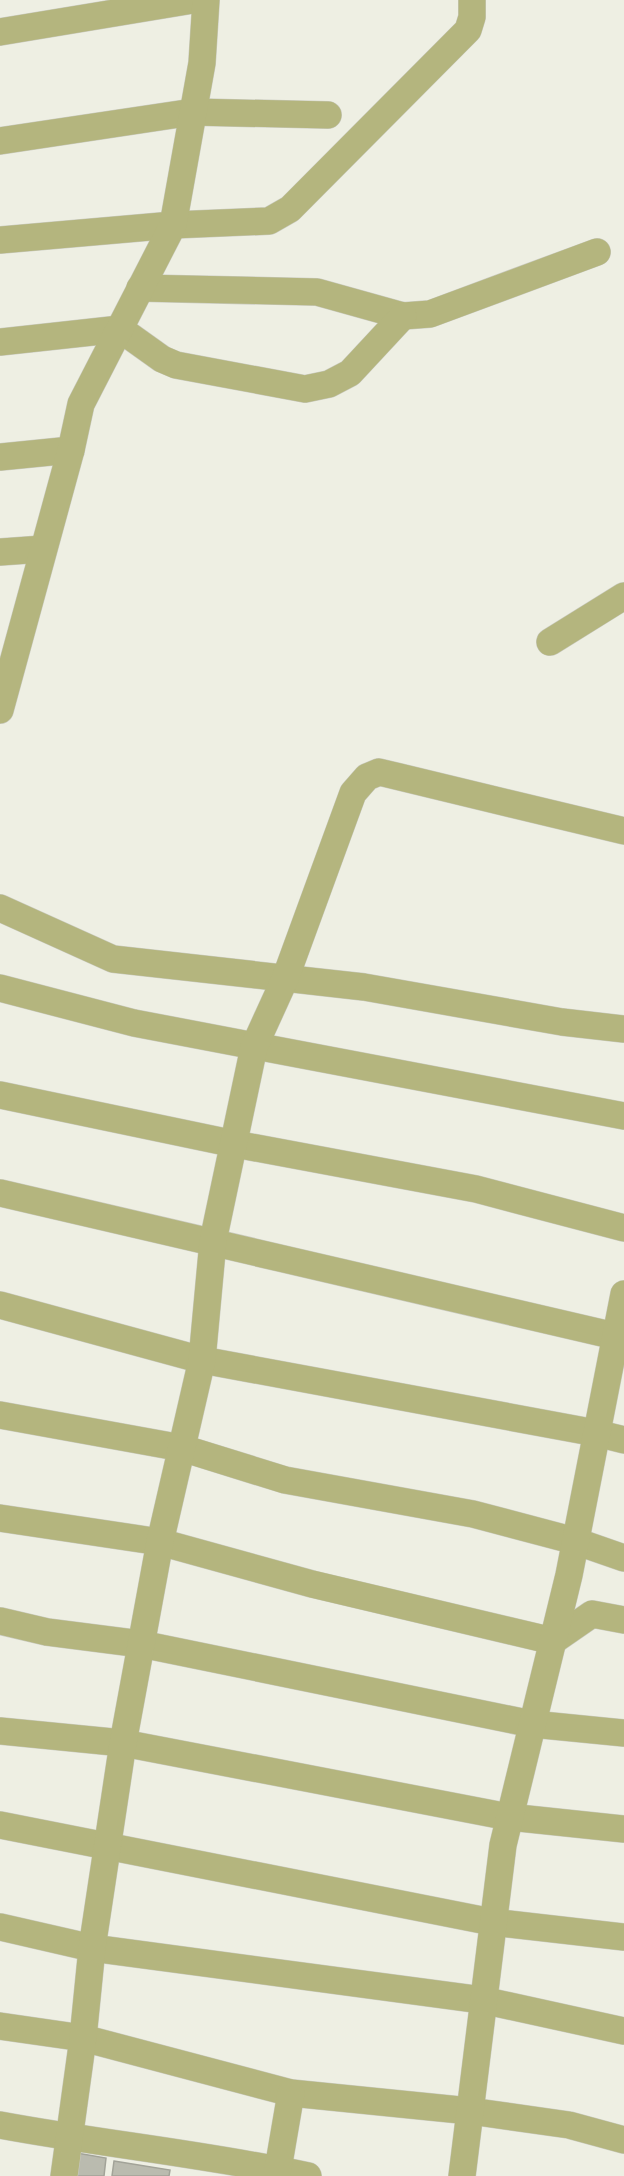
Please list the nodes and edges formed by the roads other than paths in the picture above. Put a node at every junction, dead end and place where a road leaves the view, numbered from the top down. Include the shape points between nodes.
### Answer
1 (193, 0) edge
2 (206, 0) edge
3 (472, 0) edge
4 (0, 32) edge
5 (193, 112) junction
6 (328, 115) dead end
7 (0, 141) edge
8 (173, 225) junction
9 (0, 240) edge
10 (597, 252) dead end
11 (140, 288) junction
12 (403, 316) junction
13 (120, 329) junction
14 (0, 342) edge
15 (71, 450) junction
16 (0, 457) edge
17 (43, 549) junction
18 (0, 552) edge
19 (624, 596) edge
20 (550, 642) dead end
21 (7, 657) edge
22 (0, 710) edge
23 (624, 831) edge
24 (0, 908) edge
25 (285, 979) junction
26 (0, 988) edge
27 (624, 1029) edge
28 (254, 1047) junction
29 (0, 1095) edge
30 (624, 1116) edge
31 (235, 1144) junction
32 (0, 1193) edge
33 (624, 1228) edge
34 (213, 1241) junction
35 (624, 1294) edge
36 (0, 1305) edge
37 (620, 1337) edge
38 (202, 1360) junction
39 (0, 1415) edge
40 (596, 1433) junction
41 (624, 1440) edge
42 (182, 1448) junction
43 (0, 1518) edge
44 (575, 1541) junction
45 (160, 1542) junction
46 (624, 1558) edge
47 (624, 1620) edge
48 (0, 1621) edge
49 (552, 1641) junction
50 (141, 1644) junction
51 (532, 1724) junction
52 (0, 1731) edge
53 (624, 1733) edge
54 (123, 1743) junction
55 (509, 1817) junction
56 (0, 1825) edge
57 (624, 1829) edge
58 (107, 1845) junction
59 (492, 1922) junction
60 (0, 1927) edge
61 (624, 1937) edge
62 (92, 1948) junction
63 (482, 2000) junction
64 (0, 2026) edge
65 (624, 2031) edge
66 (83, 2038) junction
67 (291, 2094) junction
68 (470, 2111) junction
69 (0, 2125) edge
70 (69, 2138) junction
71 (624, 2140) edge
72 (263, 2170) edge
73 (64, 2176) edge
74 (308, 2176) edge
75 (462, 2176) edge

1 - 4 street
2 - 5 street via 202,63
3 - 8 street via 468,30 290,209 269,220
5 - 6 street
5 - 7 street
5 - 8 street
8 - 9 street
8 - 11 street
10 - 12 street via 430,314
11 - 12 street via 317,292
11 - 13 street
12 - 13 street via 350,373 329,384 306,389 177,365
13 - 14 street
13 - 15 street via 81,404
15 - 16 street
15 - 17 street
17 - 18 street
17 - 21 street
19 - 20 street
21 - 22 street
23 - 25 street via 379,772 367,777 353,793
24 - 25 street via 113,958
25 - 27 street via 364,987
25 - 28 street
26 - 28 street via 134,1023
28 - 30 street
28 - 31 street
29 - 31 street
31 - 33 street via 476,1189
31 - 34 street
32 - 34 street
34 - 37 street
34 - 38 street
35 - 37 street
36 - 38 street
37 - 40 street
38 - 40 street
38 - 42 street
39 - 42 street
40 - 41 street
40 - 44 street
42 - 44 street via 285,1480 473,1514
42 - 45 street
43 - 45 street
44 - 46 street
44 - 49 street
45 - 49 street via 312,1584
45 - 50 street
47 - 49 street via 592,1614
48 - 50 street via 47,1632
49 - 51 street
50 - 51 street
50 - 54 street
51 - 53 street
51 - 55 street
52 - 54 street
54 - 55 street
54 - 58 street
55 - 57 street
55 - 59 street
56 - 58 street
58 - 59 street
58 - 62 street
59 - 61 street
59 - 63 street
60 - 62 street
62 - 63 street
62 - 66 street
63 - 65 street
63 - 68 street
64 - 66 street
66 - 67 street
66 - 70 street
67 - 68 street
67 - 72 street
68 - 71 street via 569,2125
68 - 75 street
69 - 70 street
70 - 72 street
70 - 73 street
72 - 74 street

